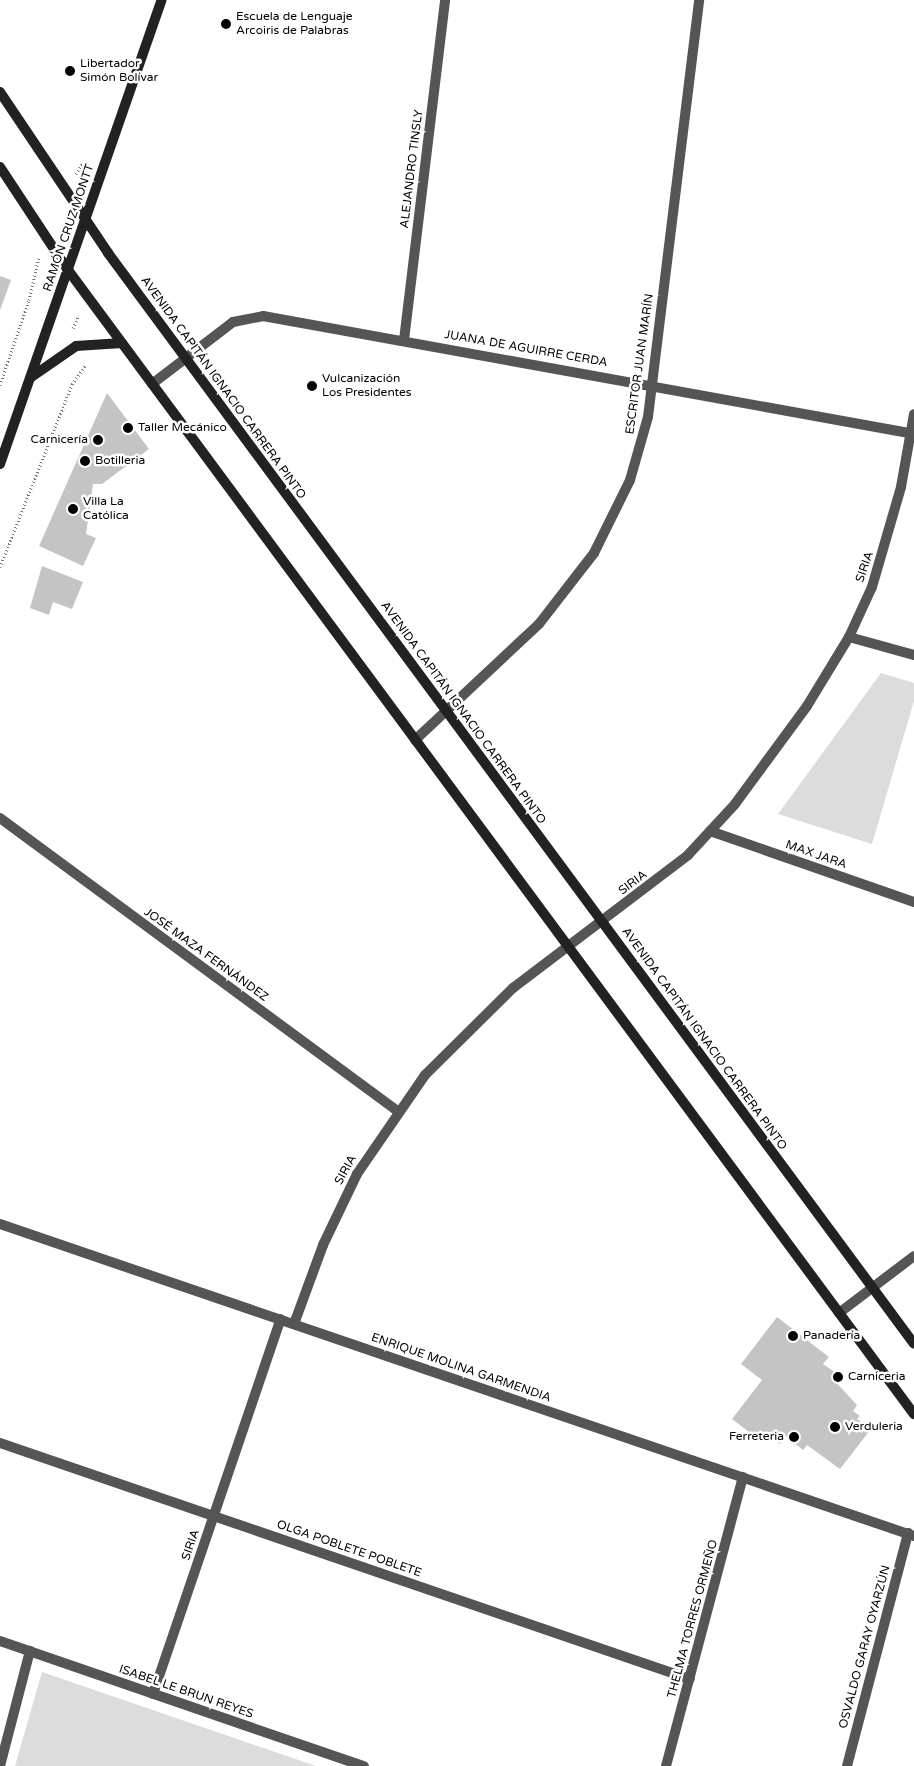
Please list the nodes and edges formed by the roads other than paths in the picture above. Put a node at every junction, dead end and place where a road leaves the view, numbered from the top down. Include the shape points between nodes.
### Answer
1 (162, 0) edge
2 (445, 0) edge
3 (699, 0) edge
4 (0, 92) edge
5 (0, 167) edge
6 (85, 222) junction
7 (68, 270) junction
8 (404, 340) junction
9 (122, 343) junction
10 (185, 358) junction
11 (30, 379) junction
12 (152, 384) junction
13 (652, 385) junction
14 (914, 414) edge
15 (912, 434) edge
16 (0, 464) edge
17 (849, 638) junction
18 (914, 654) edge
19 (447, 712) junction
20 (415, 740) junction
21 (0, 818) edge
22 (710, 831) junction
23 (914, 902) edge
24 (602, 922) junction
25 (568, 947) junction
26 (397, 1111) junction
27 (0, 1224) edge
28 (914, 1256) edge
29 (872, 1287) junction
30 (839, 1313) junction
31 (281, 1319) junction
32 (294, 1324) junction
33 (914, 1344) edge
34 (914, 1414) edge
35 (0, 1443) edge
36 (743, 1478) junction
37 (214, 1516) junction
38 (911, 1535) edge
39 (0, 1641) edge
40 (30, 1652) junction
41 (690, 1679) junction
42 (153, 1694) junction
43 (0, 1766) edge
44 (364, 1766) edge
45 (666, 1766) edge
46 (847, 1766) edge

1 - 6 street, RAMÓN CRUZ MONTT
2 - 8 street, ALEJANDRO TINSLY
3 - 13 street, ESCRITOR JUAN MARÍN
4 - 6 street, AVENIDA CAPITÁN IGNACIO CARRERA PINTO
5 - 7 street
6 - 7 street, RAMÓN CRUZ MONTT
6 - 10 street, AVENIDA CAPITÁN IGNACIO CARRERA PINTO
7 - 9 street
7 - 11 street, RAMÓN CRUZ MONTT
8 - 10 street, JUANA DE AGUIRRE CERDA via 263,316 233,322
8 - 13 street, JUANA DE AGUIRRE CERDA
9 - 11 street via 76,346
9 - 12 street
10 - 12 street, JUANA DE AGUIRRE CERDA
10 - 19 street, AVENIDA CAPITÁN IGNACIO CARRERA PINTO
11 - 16 street, RAMÓN CRUZ MONTT
12 - 20 street
13 - 15 street, JUANA DE AGUIRRE CERDA
13 - 19 street, ESCRITOR JUAN MARÍN via 648,417 630,480 594,553 539,624
14 - 15 street, SIRIA
15 - 17 street, SIRIA via 880,564
17 - 18 street
17 - 22 street, SIRIA via 784,740
19 - 20 street, ESCRITOR JUAN MARÍN
19 - 24 street, AVENIDA CAPITÁN IGNACIO CARRERA PINTO
20 - 25 street
21 - 26 street, JOSÉ MAZA FERNÁNDEZ
22 - 23 street, MAX JARA
22 - 24 street, SIRIA via 670,870
24 - 25 street, SIRIA
24 - 29 street, AVENIDA CAPITÁN IGNACIO CARRERA PINTO
25 - 26 street, SIRIA via 487,1010 424,1075
25 - 30 street
26 - 32 street, SIRIA via 340,1207
27 - 31 street, ENRIQUE MOLINA GARMENDIA
28 - 29 street
29 - 30 street
29 - 33 street, AVENIDA CAPITÁN IGNACIO CARRERA PINTO
30 - 34 street
31 - 32 street, ENRIQUE MOLINA GARMENDIA
31 - 37 street, SIRIA
32 - 36 street, ENRIQUE MOLINA GARMENDIA
35 - 37 street, OLGA POBLETE POBLETE
36 - 38 street, ENRIQUE MOLINA GARMENDIA
36 - 41 street, THELMA TORRES ORMEÑO
37 - 41 street, OLGA POBLETE POBLETE
37 - 42 street, SIRIA
38 - 46 street, OSVALDO GARAY OYARZÚN
39 - 40 street, ISABEL LE BRUN REYES
40 - 42 street, ISABEL LE BRUN REYES
40 - 43 street
41 - 45 street, THELMA TORRES ORMEÑO
42 - 44 street, ISABEL LE BRUN REYES

